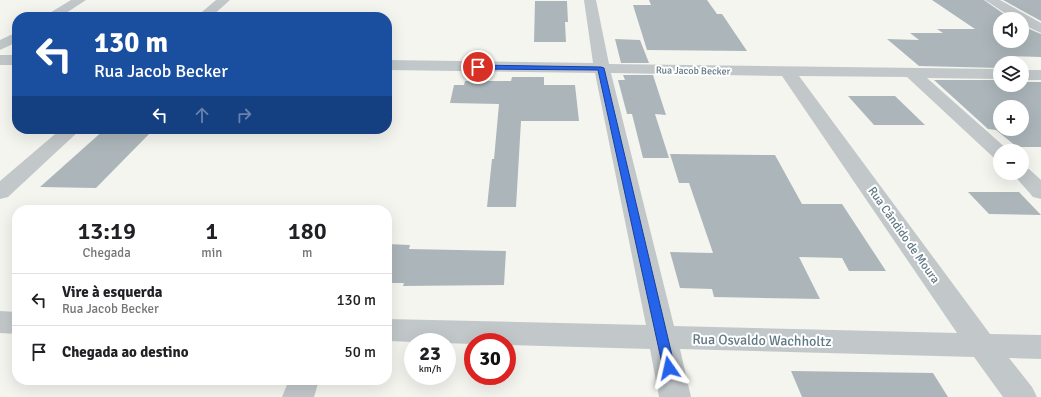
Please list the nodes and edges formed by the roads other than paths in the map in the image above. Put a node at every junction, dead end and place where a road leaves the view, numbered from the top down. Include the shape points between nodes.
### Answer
1 (80, 0) edge
2 (224, 0) edge
3 (590, 0) edge
4 (991, 0) edge
5 (59, 12) edge
6 (209, 12) edge
7 (1041, 29) edge
8 (12, 39) edge
9 (0, 46) edge
10 (0, 60) edge
11 (12, 60) edge
12 (392, 65) edge
13 (601, 68) junction
14 (788, 72) junction
15 (912, 74) junction
16 (993, 74) edge
17 (1029, 75) edge
18 (1041, 75) edge
19 (66, 134) edge
20 (993, 147) edge
21 (1029, 180) edge
22 (0, 192) edge
23 (1041, 192) edge
24 (0, 322) edge
25 (12, 322) edge
26 (392, 330) edge
27 (663, 338) junction
28 (981, 344) junction
29 (1041, 347) edge
30 (302, 385) edge
31 (298, 397) edge
32 (675, 397) edge
33 (1021, 397) edge

1 - 5 street
2 - 6 street
3 - 13 street
4 - 7 street
8 - 9 street
10 - 11 street
12 - 13 street, Rua Jacob Becker
13 - 14 street, Rua Jacob Becker
13 - 27 street
14 - 15 street, Rua Jacob Becker
14 - 28 street, Rua Cândido de Moura
15 - 16 street, Rua Jacob Becker
15 - 20 street
17 - 18 street
19 - 22 street
21 - 23 street
24 - 25 street
26 - 27 street, Rua Osvaldo Wachholtz
27 - 28 street, Rua Osvaldo Wachholtz
27 - 32 street
28 - 29 street, Rua Osvaldo Wachholtz
28 - 33 street, Rua Cândido de Moura
30 - 31 street

